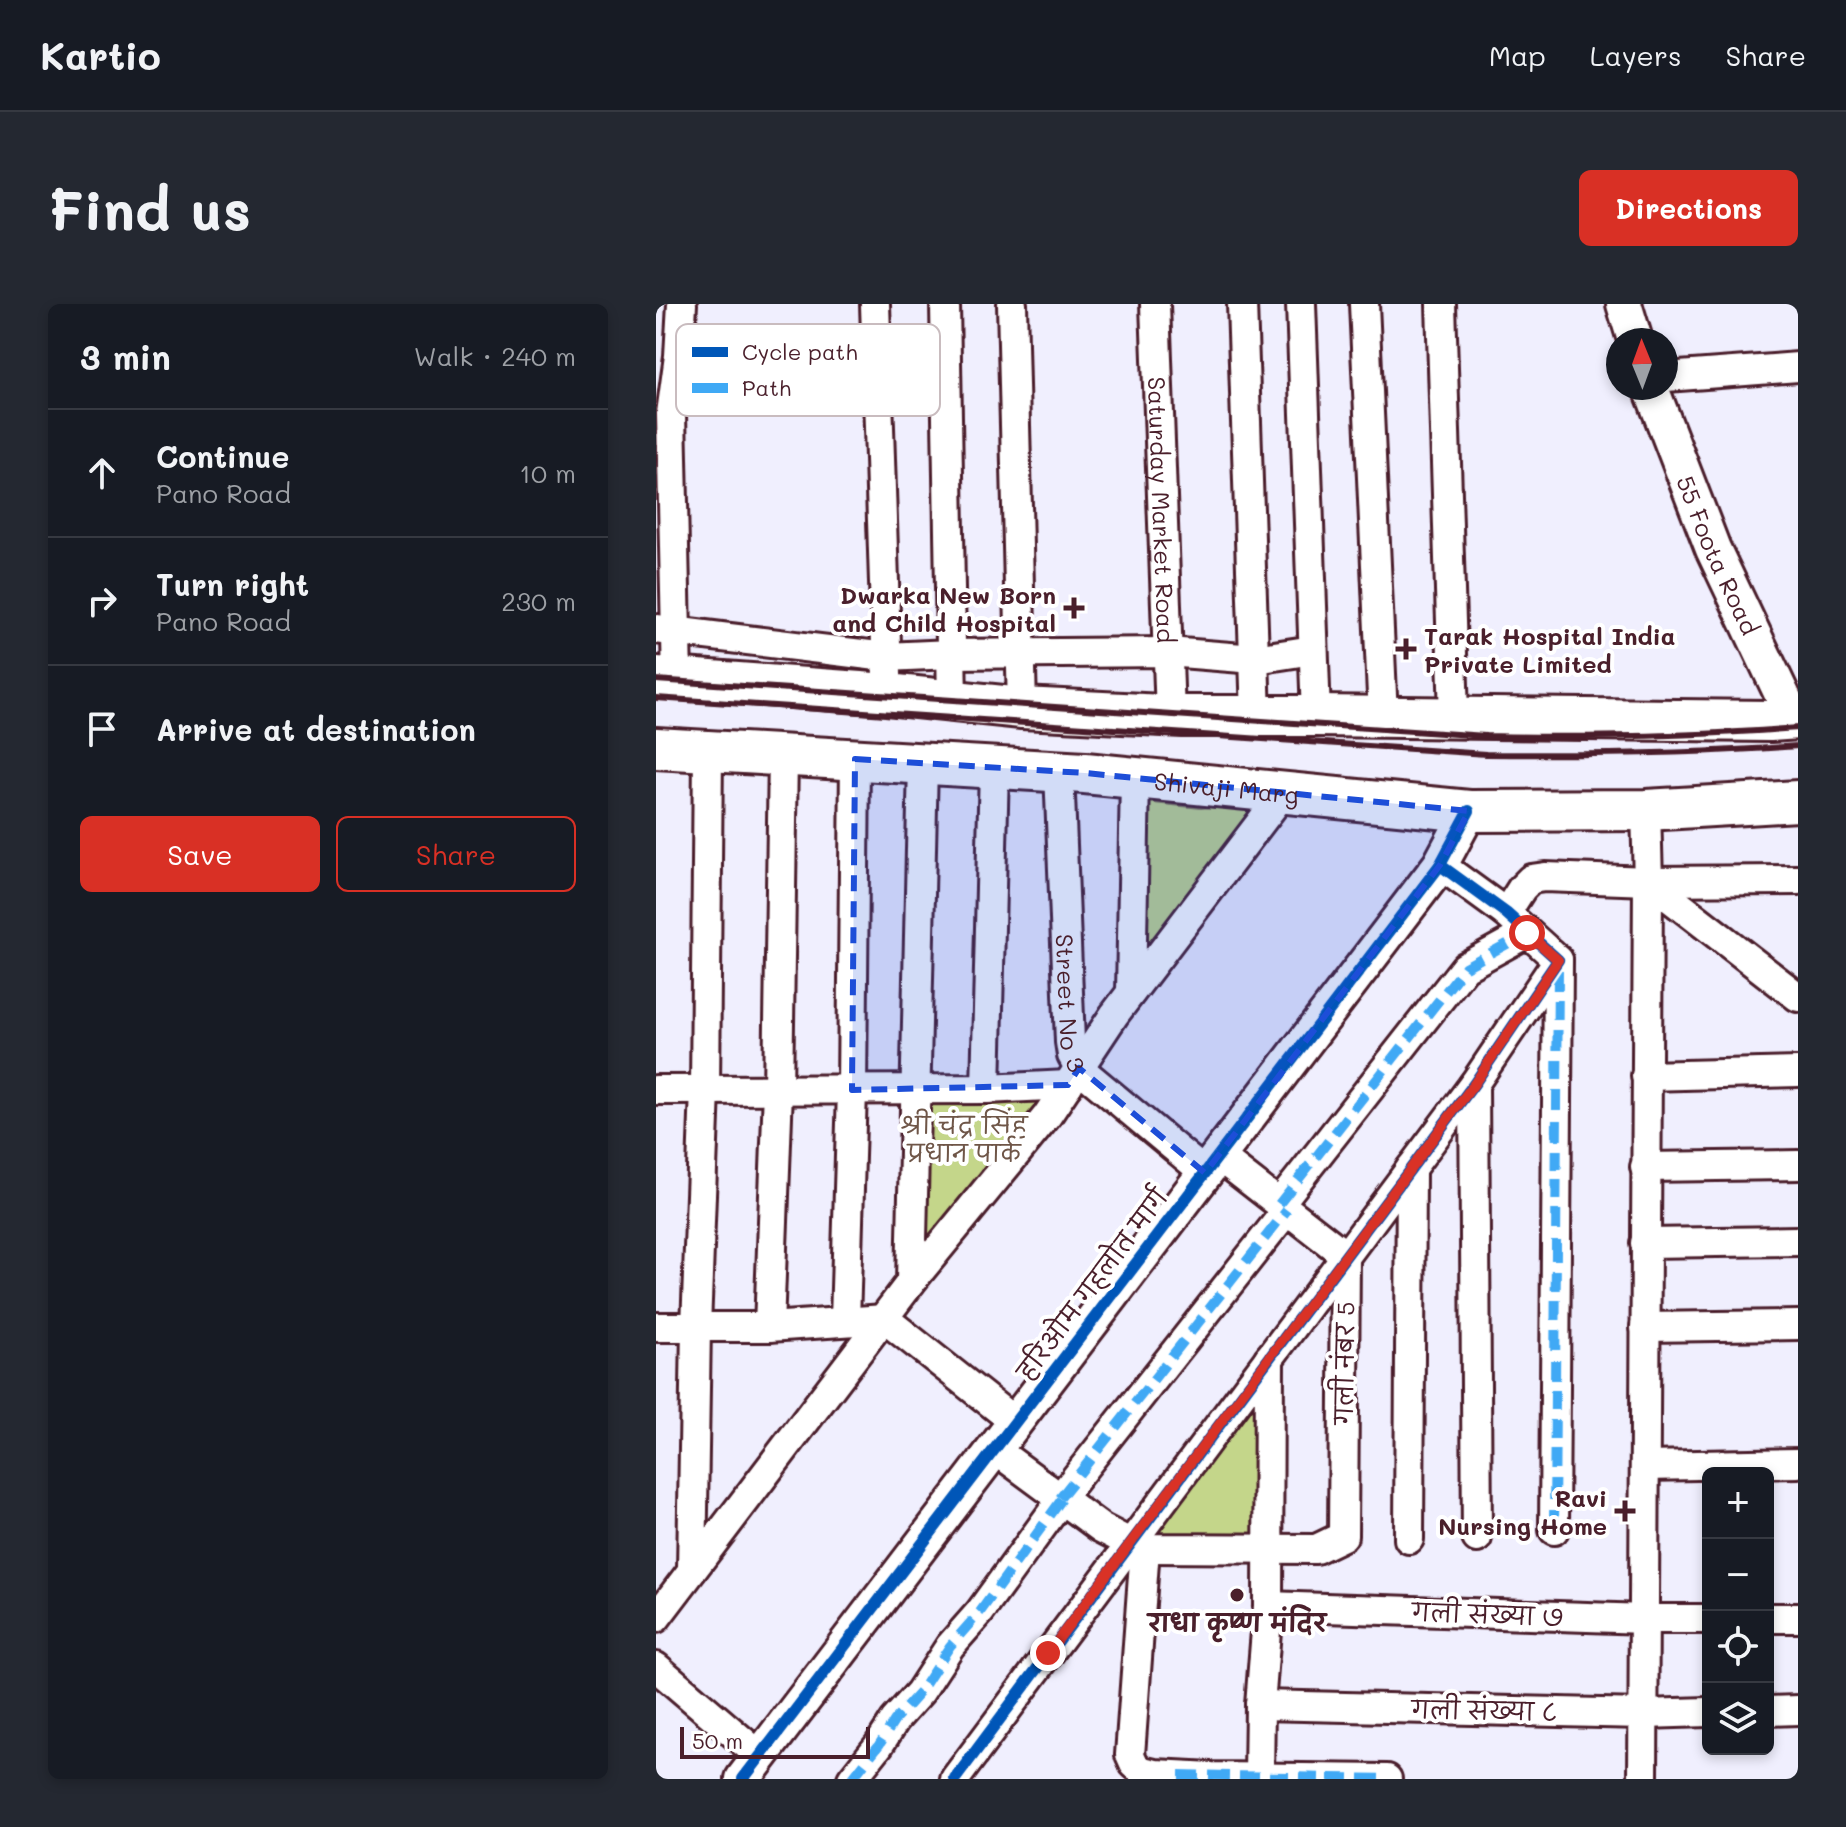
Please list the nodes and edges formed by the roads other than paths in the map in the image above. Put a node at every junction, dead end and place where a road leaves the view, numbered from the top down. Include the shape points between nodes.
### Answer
1 (682, 304) edge
2 (875, 304) edge
3 (945, 304) edge
4 (1012, 304) edge
5 (1155, 304) edge
6 (1242, 304) edge
7 (1301, 304) edge
8 (1364, 304) edge
9 (1441, 304) edge
10 (1624, 304) edge
11 (681, 324) edge
12 (876, 324) edge
13 (1631, 328) edge
14 (1798, 367) edge
15 (1678, 376) edge
16 (676, 378) edge
17 (1656, 400) edge
18 (879, 416) edge
19 (666, 630) edge
20 (1313, 650) junction
21 (1168, 652) junction
22 (1021, 653) junction
23 (951, 654) junction
24 (1255, 659) junction
25 (887, 676) junction
26 (666, 678) edge
27 (952, 702) junction
28 (1022, 708) junction
29 (1170, 715) junction
30 (1256, 716) junction
31 (1316, 716) junction
32 (1383, 717) junction
33 (1454, 717) junction
34 (1796, 720) edge
35 (656, 748) edge
36 (708, 751) junction
37 (783, 755) junction
38 (855, 759) junction
39 (923, 763) junction
40 (994, 767) junction
41 (1059, 771) junction
42 (1135, 778) junction
43 (1283, 793) junction
44 (1798, 801) edge
45 (1646, 810) junction
46 (1469, 811) junction
47 (1440, 865) junction
48 (1798, 880) edge
49 (1648, 881) junction
50 (1506, 913) junction
51 (1527, 933) junction
52 (1558, 960) junction
53 (1131, 992) junction
54 (1798, 997) edge
55 (1798, 1072) edge
56 (1074, 1076) junction
57 (1646, 1076) junction
58 (1474, 1084) junction
59 (915, 1089) junction
60 (986, 1089) junction
61 (656, 1090) edge
62 (705, 1090) junction
63 (778, 1090) junction
64 (852, 1090) junction
65 (1211, 1164) junction
66 (1798, 1165) edge
67 (1645, 1167) junction
68 (1411, 1168) junction
69 (1283, 1207) junction
70 (1798, 1241) edge
71 (1645, 1243) junction
72 (1345, 1255) junction
73 (911, 1282) junction
74 (885, 1319) junction
75 (845, 1321) junction
76 (1798, 1325) edge
77 (656, 1327) edge
78 (696, 1327) junction
79 (769, 1327) junction
80 (1645, 1327) junction
81 (1269, 1358) junction
82 (1015, 1422) junction
83 (994, 1449) junction
84 (1798, 1463) edge
85 (1645, 1466) junction
86 (1061, 1499) junction
87 (1554, 1530) dead end
88 (1477, 1538) dead end
89 (1409, 1539) dead end
90 (1137, 1546) junction
91 (1269, 1548) junction
92 (692, 1570) junction
93 (1268, 1606) junction
94 (656, 1618) edge
95 (1774, 1618) edge
96 (1798, 1618) edge
97 (1645, 1619) junction
98 (1702, 1619) edge
99 (656, 1667) edge
100 (1260, 1705) junction
101 (1798, 1710) edge
102 (1774, 1711) edge
103 (1702, 1712) edge
104 (1644, 1714) junction
105 (752, 1768) edge
106 (1259, 1777) junction
107 (852, 1779) edge
108 (955, 1779) edge
109 (1387, 1779) edge
110 (1643, 1779) edge

1 - 11 street
2 - 12 street
3 - 23 street
4 - 22 street
5 - 21 street, Saturday Market Road
6 - 24 street
7 - 20 street
8 - 32 street
9 - 33 street
10 - 13 street
14 - 15 street
16 - 19 street
17 - 34 street, 55 Foota Road via 1713,549
18 - 25 street
19 - 25 street
19 - 26 street
20 - 24 street
20 - 31 street
21 - 22 street
21 - 24 street
21 - 29 street, Saturday Market Road
22 - 23 street
22 - 28 street
23 - 25 street
23 - 27 street
24 - 30 street
25 - 26 main road
25 - 27 main road
27 - 28 main road
28 - 29 main road
29 - 30 main road
30 - 31 main road
31 - 32 main road
32 - 33 main road
33 - 34 main road
35 - 36 main road, Shivaji Marg
36 - 37 main road, Shivaji Marg
36 - 62 street
37 - 38 main road, Shivaji Marg
37 - 63 street
38 - 39 main road, Shivaji Marg
38 - 64 street
39 - 40 main road, Shivaji Marg
39 - 59 street
40 - 41 main road, Shivaji Marg
40 - 60 street
41 - 42 main road, Shivaji Marg
41 - 56 street, Street No 3
42 - 43 main road, Shivaji Marg
42 - 53 street
43 - 46 main road, Shivaji Marg
43 - 53 street
44 - 45 main road, Shivaji Marg
45 - 46 main road, Shivaji Marg
45 - 49 street
46 - 47 street, हरिओम गहलोत मार्ग
47 - 50 street
47 - 65 street, हरिओम गहलोत मार्ग
48 - 49 street
49 - 50 street via 1531,879
49 - 54 street
49 - 57 street
50 - 51 street
51 - 52 street
51 - 69 street via 1465,967
52 - 58 street
52 - 87 street
53 - 56 street
55 - 57 street
56 - 60 street
56 - 65 street, Street No 3
56 - 73 street
57 - 67 street
58 - 68 street
58 - 88 street
59 - 60 street
59 - 64 street
59 - 73 street
61 - 62 street
62 - 63 street
62 - 78 street
63 - 64 street
63 - 79 street
64 - 75 street
65 - 69 street
65 - 82 street, हरिओम गहलोत मार्ग
66 - 67 street
67 - 71 street
68 - 72 street
68 - 89 street
69 - 72 street
69 - 86 street
70 - 71 street
71 - 80 street
72 - 81 street
72 - 91 street, गली नंबर 5 via 1343,1536 1316,1549
73 - 74 street
74 - 75 street
74 - 82 street
74 - 92 street
75 - 79 street
76 - 80 street
77 - 78 street
78 - 79 street
78 - 92 street
80 - 85 street
81 - 90 street
81 - 91 street
82 - 83 street, हरिओम गहलोत मार्ग
83 - 86 street
83 - 105 street, हरिओम गहलोत मार्ग
84 - 85 street
85 - 97 street
86 - 90 street
86 - 107 street
90 - 91 street
90 - 106 street via 1130,1755 1134,1764 1155,1774
90 - 108 street
91 - 93 street
92 - 94 street
93 - 97 street, गली संख्या ७
93 - 100 street
95 - 96 street
97 - 98 street, गली संख्या ७
97 - 104 street
99 - 105 street
100 - 104 street, गली संख्या ८
100 - 106 street
101 - 102 street
103 - 104 street, गली संख्या ८
104 - 110 street
106 - 109 street

